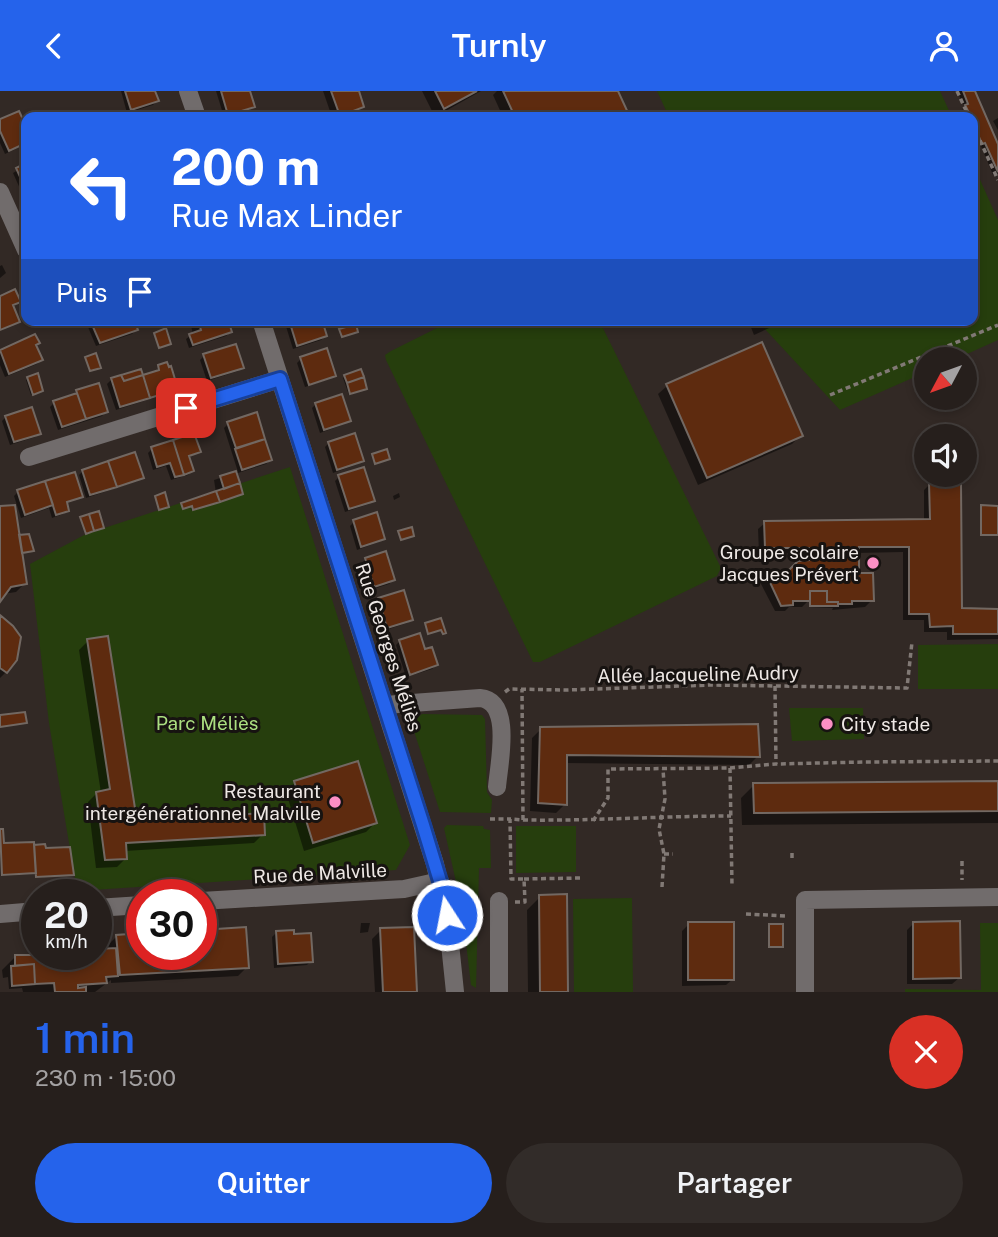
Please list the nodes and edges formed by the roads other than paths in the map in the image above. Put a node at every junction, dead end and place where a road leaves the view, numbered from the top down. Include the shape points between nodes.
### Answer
1 (188, 91) edge
2 (195, 112) edge
3 (0, 192) edge
4 (21, 239) edge
5 (263, 326) edge
6 (280, 379) junction
7 (29, 457) dead end
8 (385, 705) junction
9 (497, 787) dead end
10 (440, 881) junction
11 (998, 897) edge
12 (217, 900) edge
13 (499, 901) road end
14 (21, 912) edge
15 (0, 914) edge
16 (455, 992) edge
17 (499, 992) edge
18 (805, 992) edge

1 - 2 street
3 - 4 street
5 - 6 street, Rue Georges Méliès
6 - 7 street
6 - 8 street, Rue Georges Méliès
8 - 9 street via 480,698 494,702 501,716
8 - 10 street, Rue Georges Méliès
10 - 12 street, Rue de Malville via 404,889
10 - 16 street, Rue Georges Méliès
11 - 18 street via 804,900
13 - 17 street
14 - 15 street

